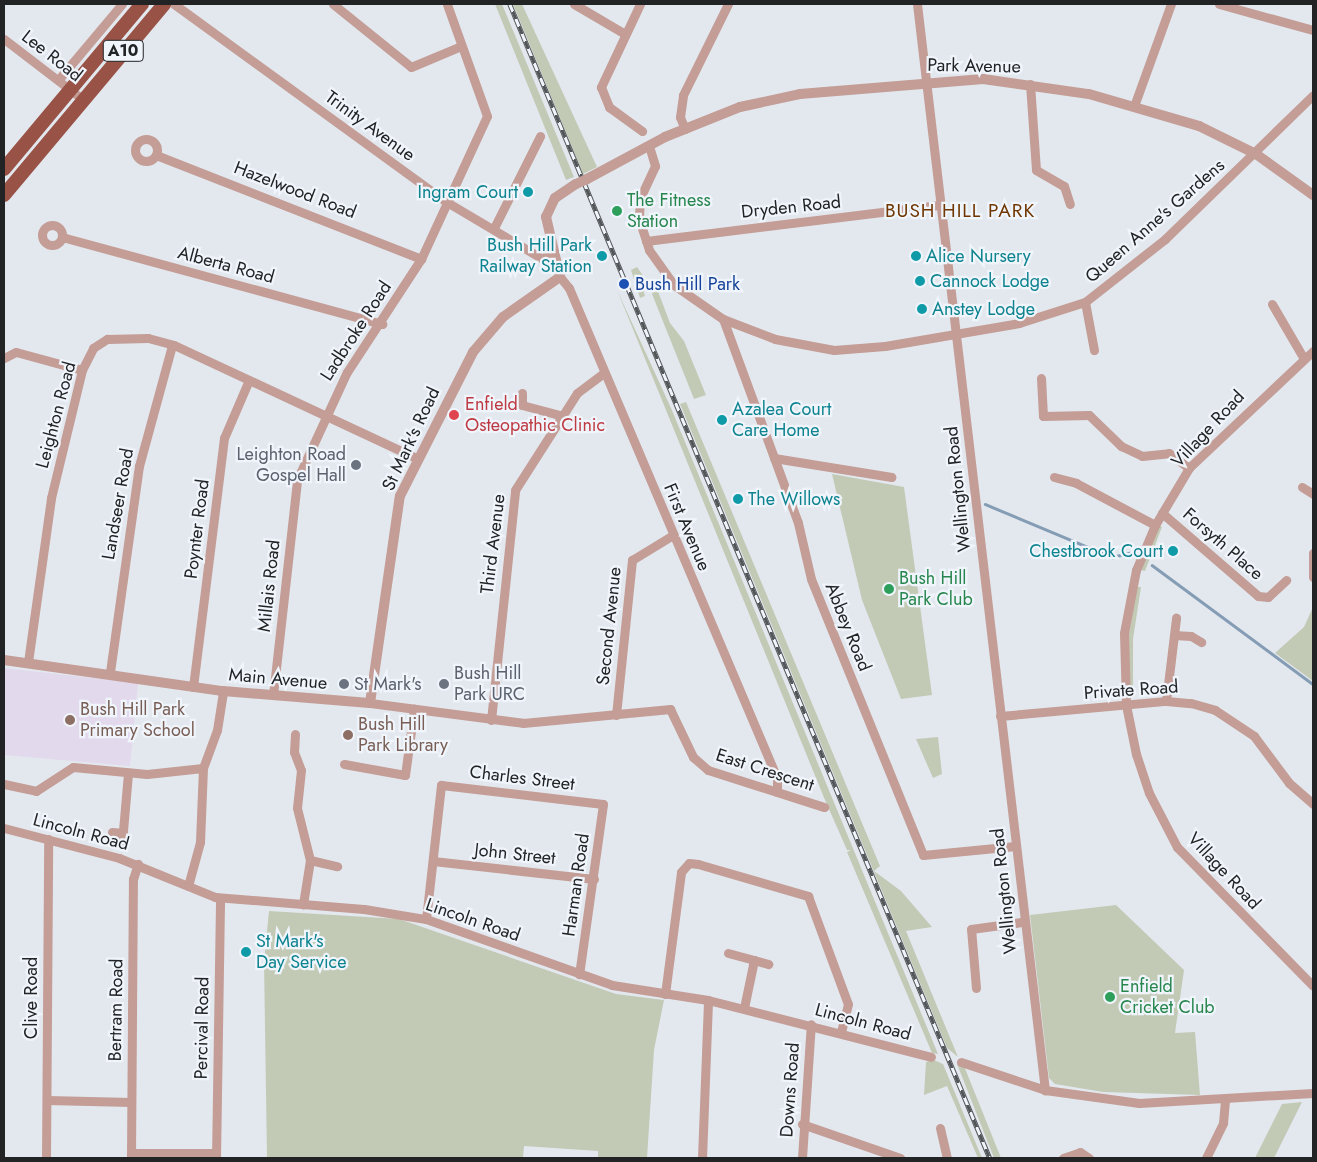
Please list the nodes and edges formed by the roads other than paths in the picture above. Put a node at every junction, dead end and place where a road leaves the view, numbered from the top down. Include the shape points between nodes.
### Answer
1 (122, 4) edge
2 (142, 4) edge
3 (148, 4) edge
4 (164, 4) edge
5 (174, 4) edge
6 (333, 4) edge
7 (447, 4) edge
8 (574, 4) edge
9 (640, 4) edge
10 (728, 4) edge
11 (917, 4) edge
12 (1171, 4) edge
13 (1219, 4) edge
14 (184, 7) edge
15 (123, 26) junction
16 (1313, 30) edge
17 (625, 34) junction
18 (4, 39) edge
19 (461, 46) junction
20 (925, 81) junction
21 (63, 84) junction
22 (1030, 84) junction
23 (1313, 96) edge
24 (81, 98) junction
25 (1134, 106) junction
26 (685, 129) junction
27 (642, 131) dead end
28 (540, 136) dead end
29 (649, 146) junction
30 (1256, 154) junction
31 (156, 155) dead end
32 (4, 168) edge
33 (4, 195) edge
34 (1313, 195) edge
35 (445, 202) junction
36 (1070, 204) dead end
37 (940, 205) junction
38 (494, 228) junction
39 (62, 237) dead end
40 (646, 241) junction
41 (554, 255) junction
42 (421, 259) junction
43 (560, 277) junction
44 (1085, 302) junction
45 (1272, 304) dead end
46 (723, 319) junction
47 (382, 324) junction
48 (957, 335) junction
49 (172, 345) junction
50 (1094, 350) dead end
51 (1313, 351) edge
52 (1303, 357) junction
53 (4, 358) edge
54 (82, 370) junction
55 (604, 374) junction
56 (1041, 378) dead end
57 (249, 380) junction
58 (522, 393) dead end
59 (324, 414) junction
60 (563, 416) junction
61 (416, 458) junction
62 (774, 458) junction
63 (1189, 468) junction
64 (888, 474) dead end
65 (1054, 477) dead end
66 (297, 480) joint
67 (1302, 487) dead end
68 (1313, 494) edge
69 (1162, 513) junction
70 (1155, 525) junction
71 (673, 535) junction
72 (1313, 553) edge
73 (1313, 577) edge
74 (1286, 580) dead end
75 (1176, 618) dead end
76 (1174, 635) junction
77 (1201, 642) dead end
78 (4, 660) edge
79 (28, 662) junction
80 (110, 672) junction
81 (194, 687) junction
82 (223, 691) junction
83 (273, 695) junction
84 (1166, 701) junction
85 (370, 703) junction
86 (1126, 705) junction
87 (414, 709) junction
88 (670, 709) joint
89 (616, 715) junction
90 (1000, 716) junction
91 (491, 720) junction
92 (295, 734) dead end
93 (344, 764) dead end
94 (203, 768) junction
95 (128, 773) junction
96 (4, 784) edge
97 (778, 792) junction
98 (598, 804) joint
99 (1313, 804) edge
100 (824, 807) dead end
101 (4, 828) edge
102 (112, 832) dead end
103 (48, 838) junction
104 (1016, 846) junction
105 (310, 860) junction
106 (433, 861) junction
107 (138, 864) junction
108 (337, 866) dead end
109 (594, 879) junction
110 (188, 886) junction
111 (220, 898) junction
112 (303, 904) junction
113 (426, 919) junction
114 (1022, 922) junction
115 (728, 953) dead end
116 (754, 960) junction
117 (768, 964) dead end
118 (579, 974) junction
119 (1313, 986) edge
120 (976, 988) dead end
121 (665, 994) junction
122 (708, 1000) junction
123 (744, 1008) junction
124 (811, 1024) junction
125 (841, 1032) junction
126 (931, 1057) dead end
127 (961, 1062) dead end
128 (1046, 1090) junction
129 (1313, 1093) edge
130 (47, 1100) junction
131 (1225, 1100) junction
132 (131, 1102) junction
133 (802, 1124) junction
134 (940, 1128) dead end
135 (131, 1155) edge
136 (216, 1156) edge
137 (1088, 1156) edge
138 (46, 1158) edge
139 (702, 1158) edge
140 (802, 1158) edge
141 (900, 1158) edge
142 (947, 1158) edge
143 (1063, 1158) edge
144 (1206, 1158) edge

1 - 21 street
2 - 15 highway, A10
3 - 15 highway, A10
4 - 24 highway, A10
5 - 14 street, Trinity Avenue
6 - 19 street via 410,67
7 - 19 street, Ladbroke Road
8 - 17 street
9 - 17 street
10 - 26 street via 682,95 680,117
11 - 20 street, Wellington Road
12 - 25 street
13 - 16 street
14 - 35 street, Trinity Avenue
15 - 21 highway, A10
17 - 27 street via 601,87 609,107
18 - 21 street, Lee Road
19 - 35 street, Ladbroke Road via 487,116
20 - 22 street, Park Avenue via 983,79
20 - 26 street, Park Avenue via 770,99
20 - 37 street, Wellington Road
21 - 24 street, Lee Road
21 - 32 highway, A10
22 - 25 street, Park Avenue
22 - 36 street via 1036,170 1064,186
23 - 30 street, Queen Anne's Gardens
24 - 33 highway, A10
25 - 30 street, Park Avenue via 1199,126
26 - 29 street, Park Avenue
28 - 38 street
29 - 40 street, Queen Anne's Gardens via 655,166 639,207
29 - 41 street, First Avenue, bridge via 555,198 548,210 546,233
30 - 34 street, Park Avenue
30 - 44 street, Queen Anne's Gardens via 1165,239
31 - 42 street, Hazelwood Road
35 - 38 street, Trinity Avenue
35 - 42 street, Ladbroke Road
37 - 40 street, Dryden Road
37 - 48 street, Wellington Road
38 - 41 street, Trinity Avenue via 541,258
39 - 47 street, Alberta Road
40 - 46 street, Queen Anne's Gardens via 660,270 674,285
41 - 43 street, First Avenue
42 - 47 street, Ladbroke Road
43 - 55 street, First Avenue via 569,288
43 - 61 street, St Mark's Road via 549,289 503,317 473,352
44 - 48 street, Queen Anne's Gardens via 1019,323
44 - 50 street
45 - 52 street
46 - 48 street, Queen Anne's Gardens via 775,339 834,350
46 - 62 street, Abbey Road
47 - 59 street, Ladbroke Road via 347,372
48 - 90 street, Wellington Road
49 - 54 street, Leighton Road via 140,338 107,339 93,348
49 - 57 street, Leighton Road
49 - 80 street, Landseer Road via 138,466
51 - 52 street, Village Road
52 - 63 street, Village Road
53 - 54 street via 16,352
54 - 79 street, Leighton Road via 51,498
55 - 60 street, Third Avenue via 583,386
55 - 71 street, First Avenue
56 - 63 street via 1043,416 1088,415 1121,446 1142,456 1169,454
57 - 59 street, Leighton Road
57 - 81 street, Poynter Road via 224,438
58 - 60 street via 522,405
59 - 61 street, Leighton Road
59 - 66 street, Ladbroke Road
60 - 91 street, Third Avenue via 515,490
61 - 85 street, St Mark's Road via 394,522
62 - 64 street
62 - 104 street, Abbey Road via 798,523 811,579 924,855
63 - 69 street, Village Road
65 - 70 street via 1076,483
66 - 83 street, Millais Road
67 - 68 street
69 - 70 street, Village Road
69 - 74 street, Forsyth Place via 1258,596 1268,597
70 - 86 street, Village Road via 1136,570 1124,633
71 - 89 street, Second Avenue via 632,560
71 - 97 street, First Avenue via 777,778
72 - 73 street
75 - 76 street
76 - 77 street via 1191,636
76 - 84 street
78 - 79 street, Main Avenue
79 - 80 street, Main Avenue
80 - 81 street, Main Avenue
81 - 82 street, Main Avenue
82 - 83 street, Main Avenue
82 - 94 street via 217,730
83 - 85 street, Main Avenue
84 - 86 street, Private Road
84 - 99 street, Private Road via 1191,703 1238,723
85 - 87 street, Main Avenue
86 - 90 street, Private Road
86 - 119 street, Village Road via 1149,793 1177,847
87 - 91 street, Main Avenue
87 - 93 street via 404,776
88 - 89 street, Main Avenue
88 - 97 street, East Crescent via 699,764 719,775
89 - 91 street, Main Avenue via 555,723
90 - 104 street, Wellington Road
92 - 105 street via 294,752 301,770 297,808
94 - 95 street
94 - 110 street via 200,842
95 - 96 street via 73,767 36,791
95 - 102 street via 122,838
97 - 100 street, East Crescent
98 - 106 street, Charles Street via 441,785
98 - 109 street, Harman Road via 603,804
101 - 103 street, Lincoln Road
103 - 107 street, Lincoln Road
103 - 130 street, Clive Road
104 - 114 street, Wellington Road
105 - 108 street
105 - 112 street
106 - 109 street, John Street
106 - 113 street
107 - 110 street, Lincoln Road
107 - 132 street, Bertram Road via 133,879
109 - 118 street, Harman Road
110 - 111 street, Lincoln Road
111 - 112 street, Lincoln Road
111 - 136 street, Percival Road
112 - 113 street, Lincoln Road
113 - 118 street, Lincoln Road
114 - 120 street via 971,929
114 - 128 street, Wellington Road
115 - 116 street
116 - 117 street
116 - 123 street
118 - 121 street, Lincoln Road
121 - 122 street, Lincoln Road
121 - 125 street via 683,867 698,864 808,896 848,1004
122 - 123 street, Lincoln Road
122 - 139 street
123 - 124 street, Lincoln Road
124 - 125 street, Lincoln Road
124 - 133 street, Downs Road
125 - 126 street, Lincoln Road
127 - 128 street
128 - 131 street via 1138,1103
129 - 131 street
130 - 132 street
130 - 138 street, Clive Road
131 - 144 street via 1223,1123
132 - 135 street, Bertram Road
133 - 140 street, Downs Road
133 - 141 street
134 - 142 street
135 - 136 street
137 - 143 street

